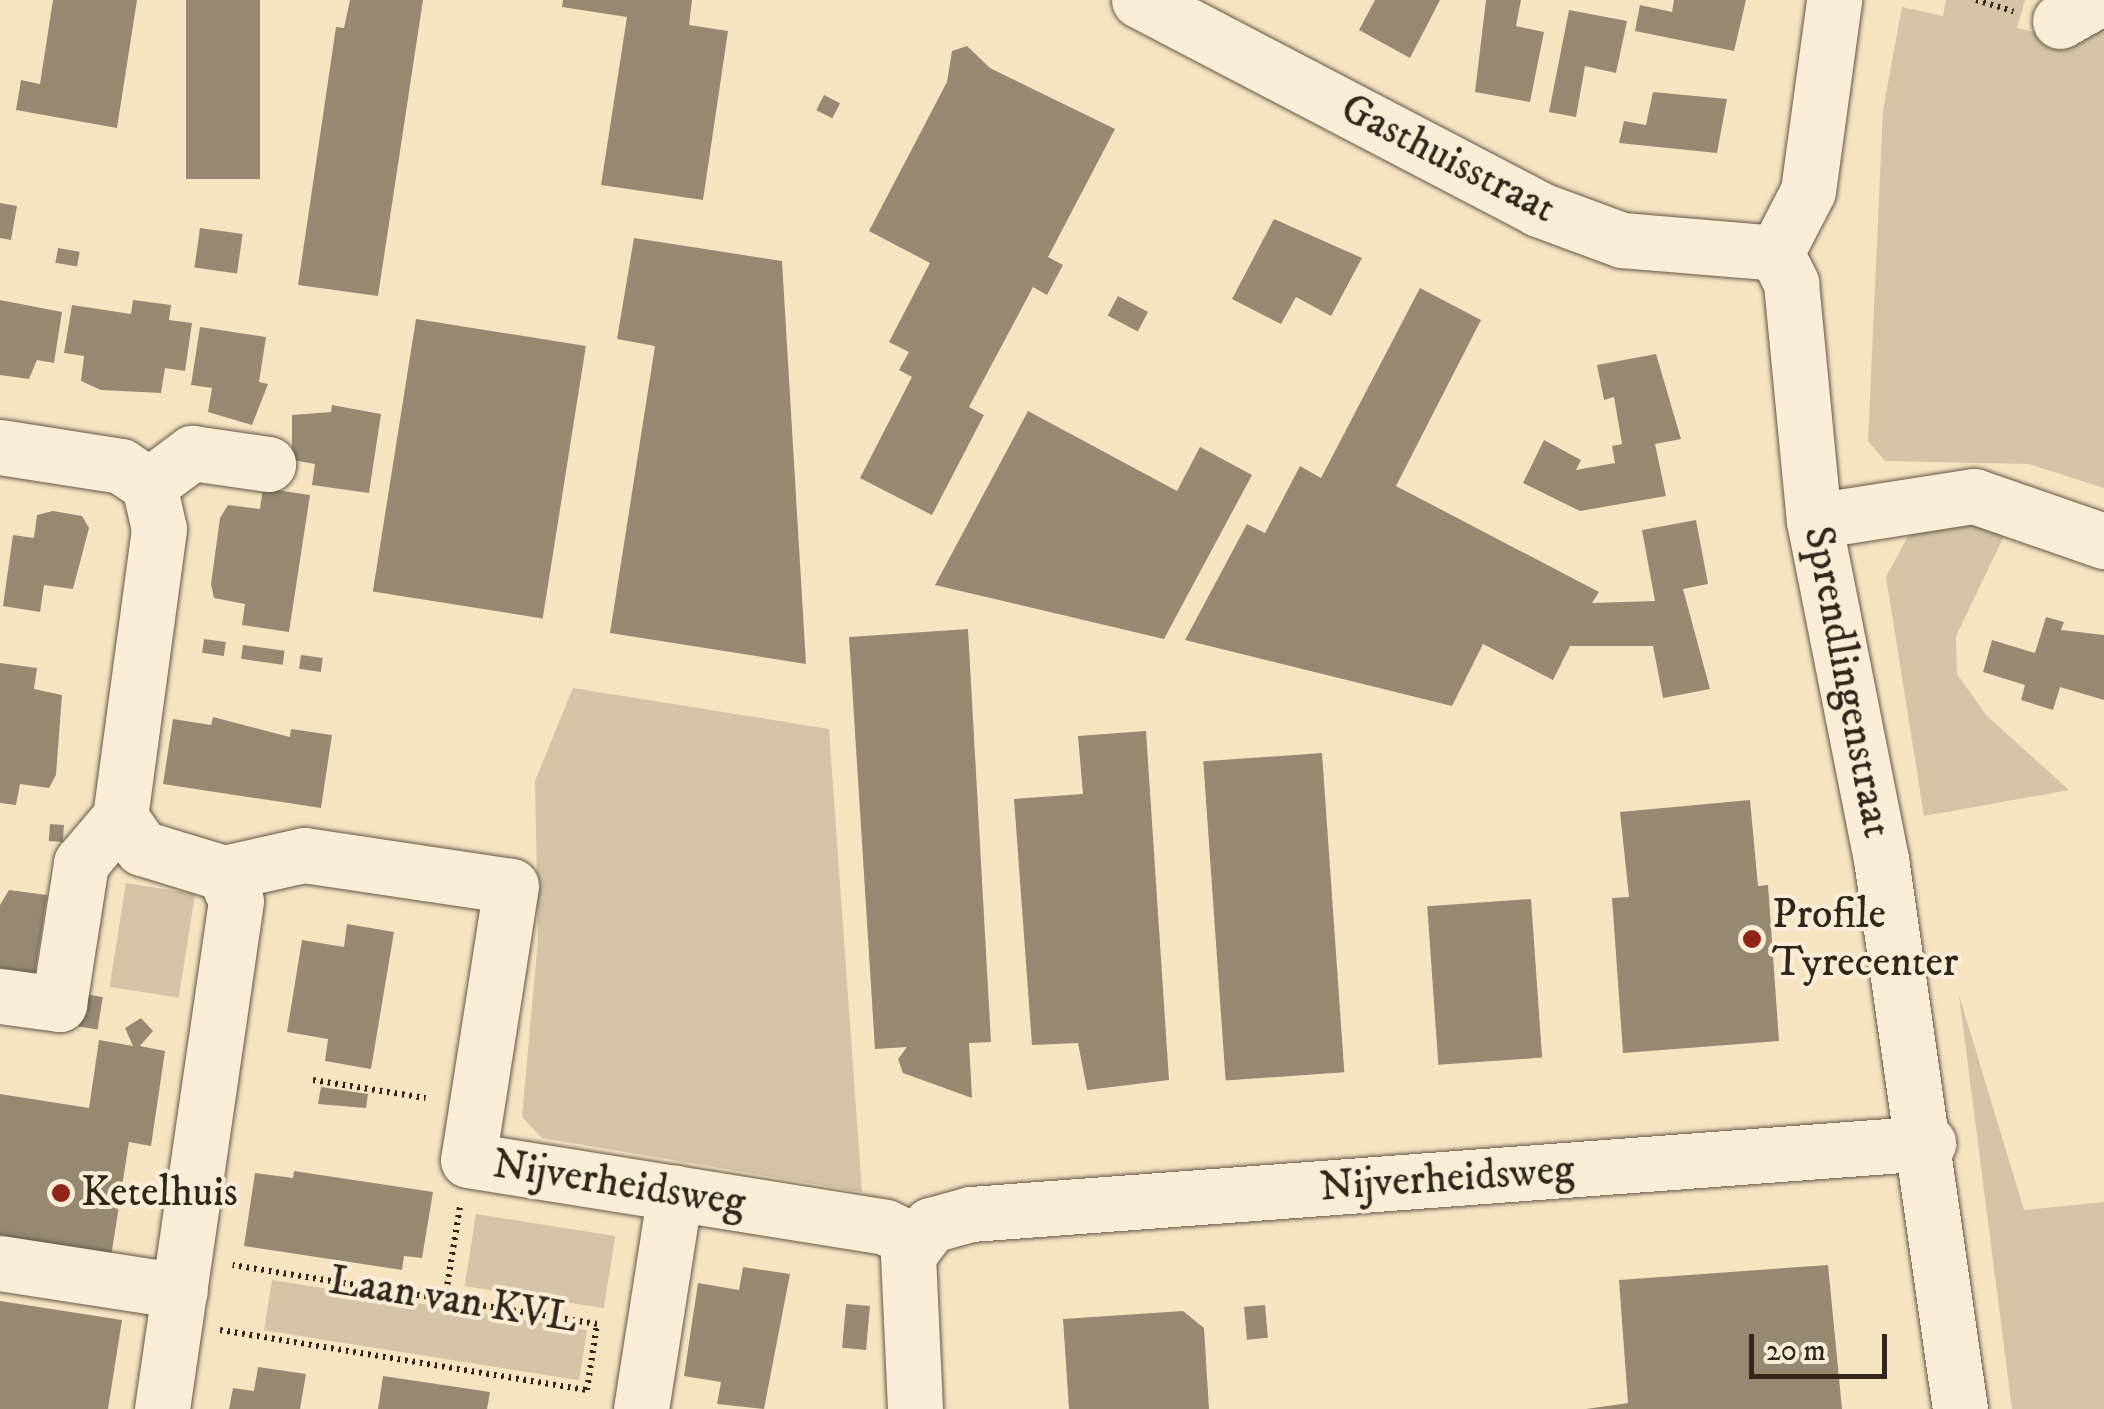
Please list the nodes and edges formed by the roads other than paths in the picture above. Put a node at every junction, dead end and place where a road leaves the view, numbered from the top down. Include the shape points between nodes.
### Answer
1 (1139, 0) edge
2 (1834, 0) edge
3 (1776, 254) junction
4 (0, 447) edge
5 (268, 464) dead end
6 (149, 485) junction
7 (1814, 521) junction
8 (2104, 541) edge
9 (120, 817) junction
10 (224, 872) junction
11 (0, 996) edge
12 (1928, 1143) junction
13 (675, 1193) junction
14 (915, 1241) junction
15 (0, 1263) edge
16 (180, 1290) junction
17 (162, 1409) edge
18 (641, 1409) edge
19 (915, 1409) edge
20 (1960, 1409) edge

1 - 3 street, Gasthuisstraat via 1538,209 1622,240
2 - 3 street via 1808,191
3 - 7 street, Sprendlingenstraat via 1792,283 1800,339
4 - 6 street via 120,466
5 - 6 street via 192,453
6 - 9 street via 158,529
7 - 8 street via 1974,496
7 - 12 street, Sprendlingenstraat
9 - 10 street via 142,848
9 - 11 street via 81,863 59,1004
10 - 13 street, Nijverheidsweg via 304,855 511,886 468,1160
10 - 16 street via 236,901 234,938
12 - 14 street, Nijverheidsweg via 971,1214
12 - 20 street, Sprendlingenstraat
13 - 14 street, Nijverheidsweg via 885,1226
13 - 18 street
14 - 19 street via 905,1283
15 - 16 street
16 - 17 street

